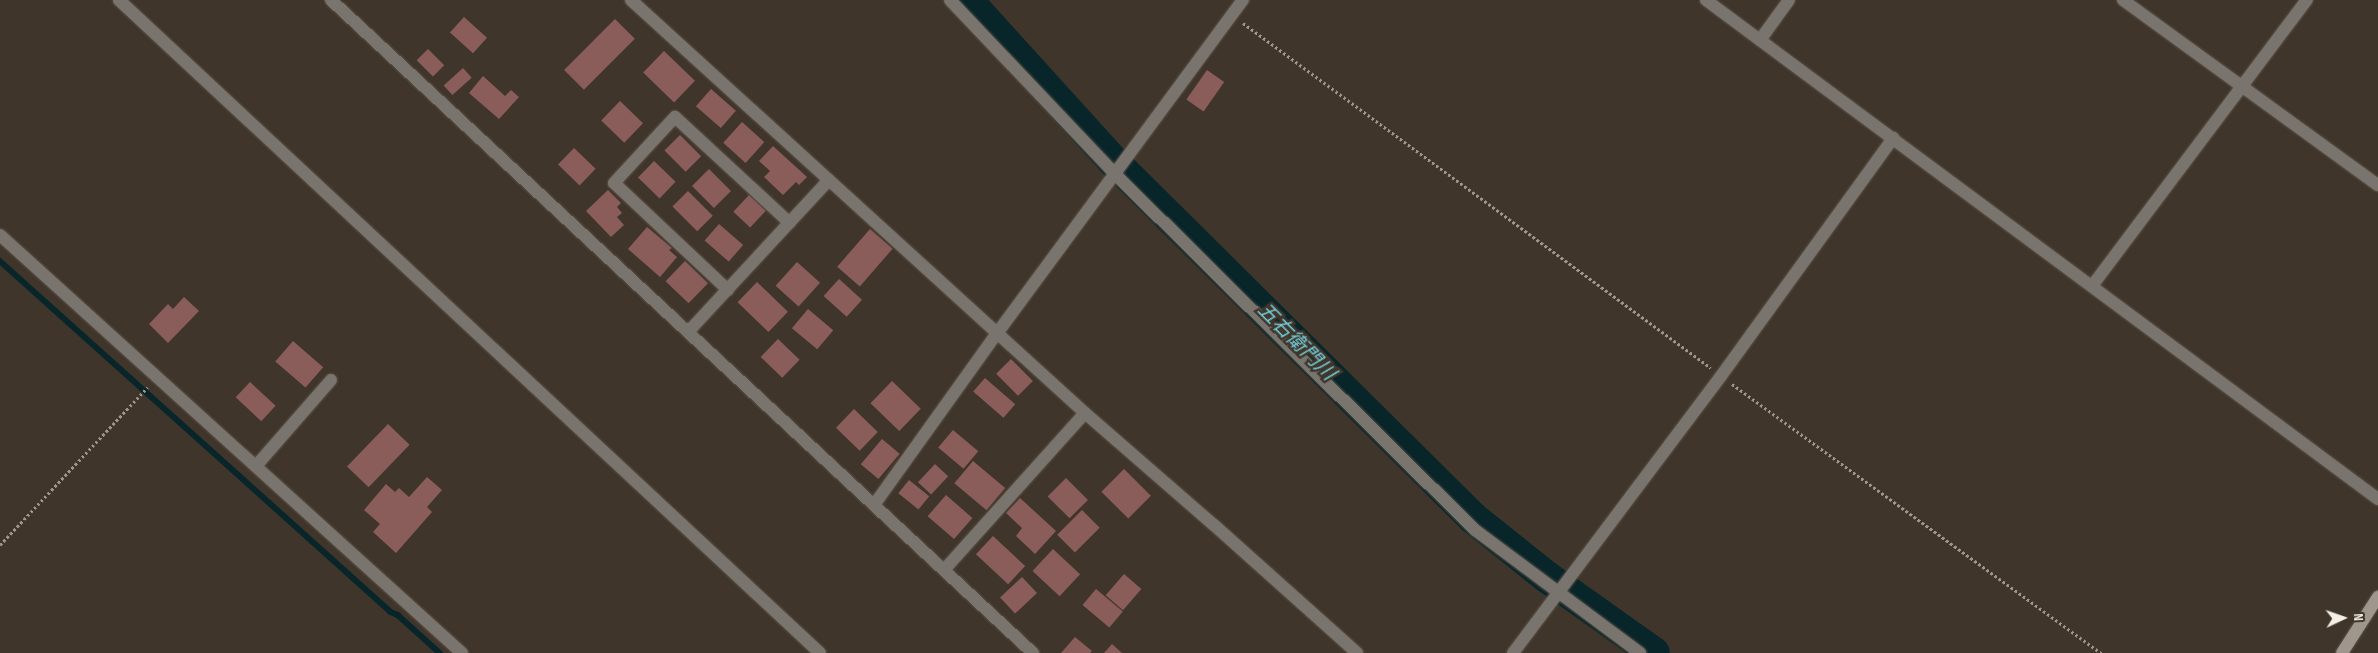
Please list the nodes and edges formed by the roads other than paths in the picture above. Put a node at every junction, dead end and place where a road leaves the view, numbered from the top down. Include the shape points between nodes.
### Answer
1 (119, 0) edge
2 (331, 0) edge
3 (631, 0) edge
4 (950, 0) edge
5 (1243, 0) edge
6 (1706, 0) edge
7 (1789, 0) edge
8 (2123, 0) edge
9 (2307, 0) edge
10 (1760, 40) junction
11 (2242, 87) junction
12 (1894, 138) junction
13 (1115, 174) junction
14 (830, 180) junction
15 (2378, 186) edge
16 (790, 223) junction
17 (0, 235) edge
18 (2092, 286) junction
19 (728, 290) junction
20 (689, 331) junction
21 (998, 332) junction
22 (331, 380) dead end
23 (1085, 413) junction
24 (256, 466) junction
25 (2378, 499) edge
26 (874, 505) junction
27 (944, 570) junction
28 (1558, 592) junction
29 (2378, 597) edge
30 (462, 653) edge
31 (820, 653) edge
32 (1033, 653) edge
33 (1357, 653) edge
34 (1513, 653) edge
35 (1640, 653) edge
36 (2342, 653) edge

1 - 31 street
2 - 20 street
3 - 14 street
4 - 13 street
5 - 13 street
6 - 10 street
7 - 10 street
8 - 11 street
9 - 11 street
10 - 12 street
11 - 15 street
11 - 18 street
12 - 18 street
12 - 28 street via 1721,376
13 - 21 street
13 - 28 street via 1475,530
14 - 16 street
14 - 21 street
16 - 19 street
16 - 19 street via 675,117 614,183
17 - 24 street
18 - 25 street
19 - 20 street
20 - 26 street
21 - 23 street
21 - 26 street
22 - 24 street
23 - 27 street
23 - 33 street
24 - 30 street
26 - 27 street
27 - 32 street
28 - 34 street
28 - 35 street
29 - 36 main road

